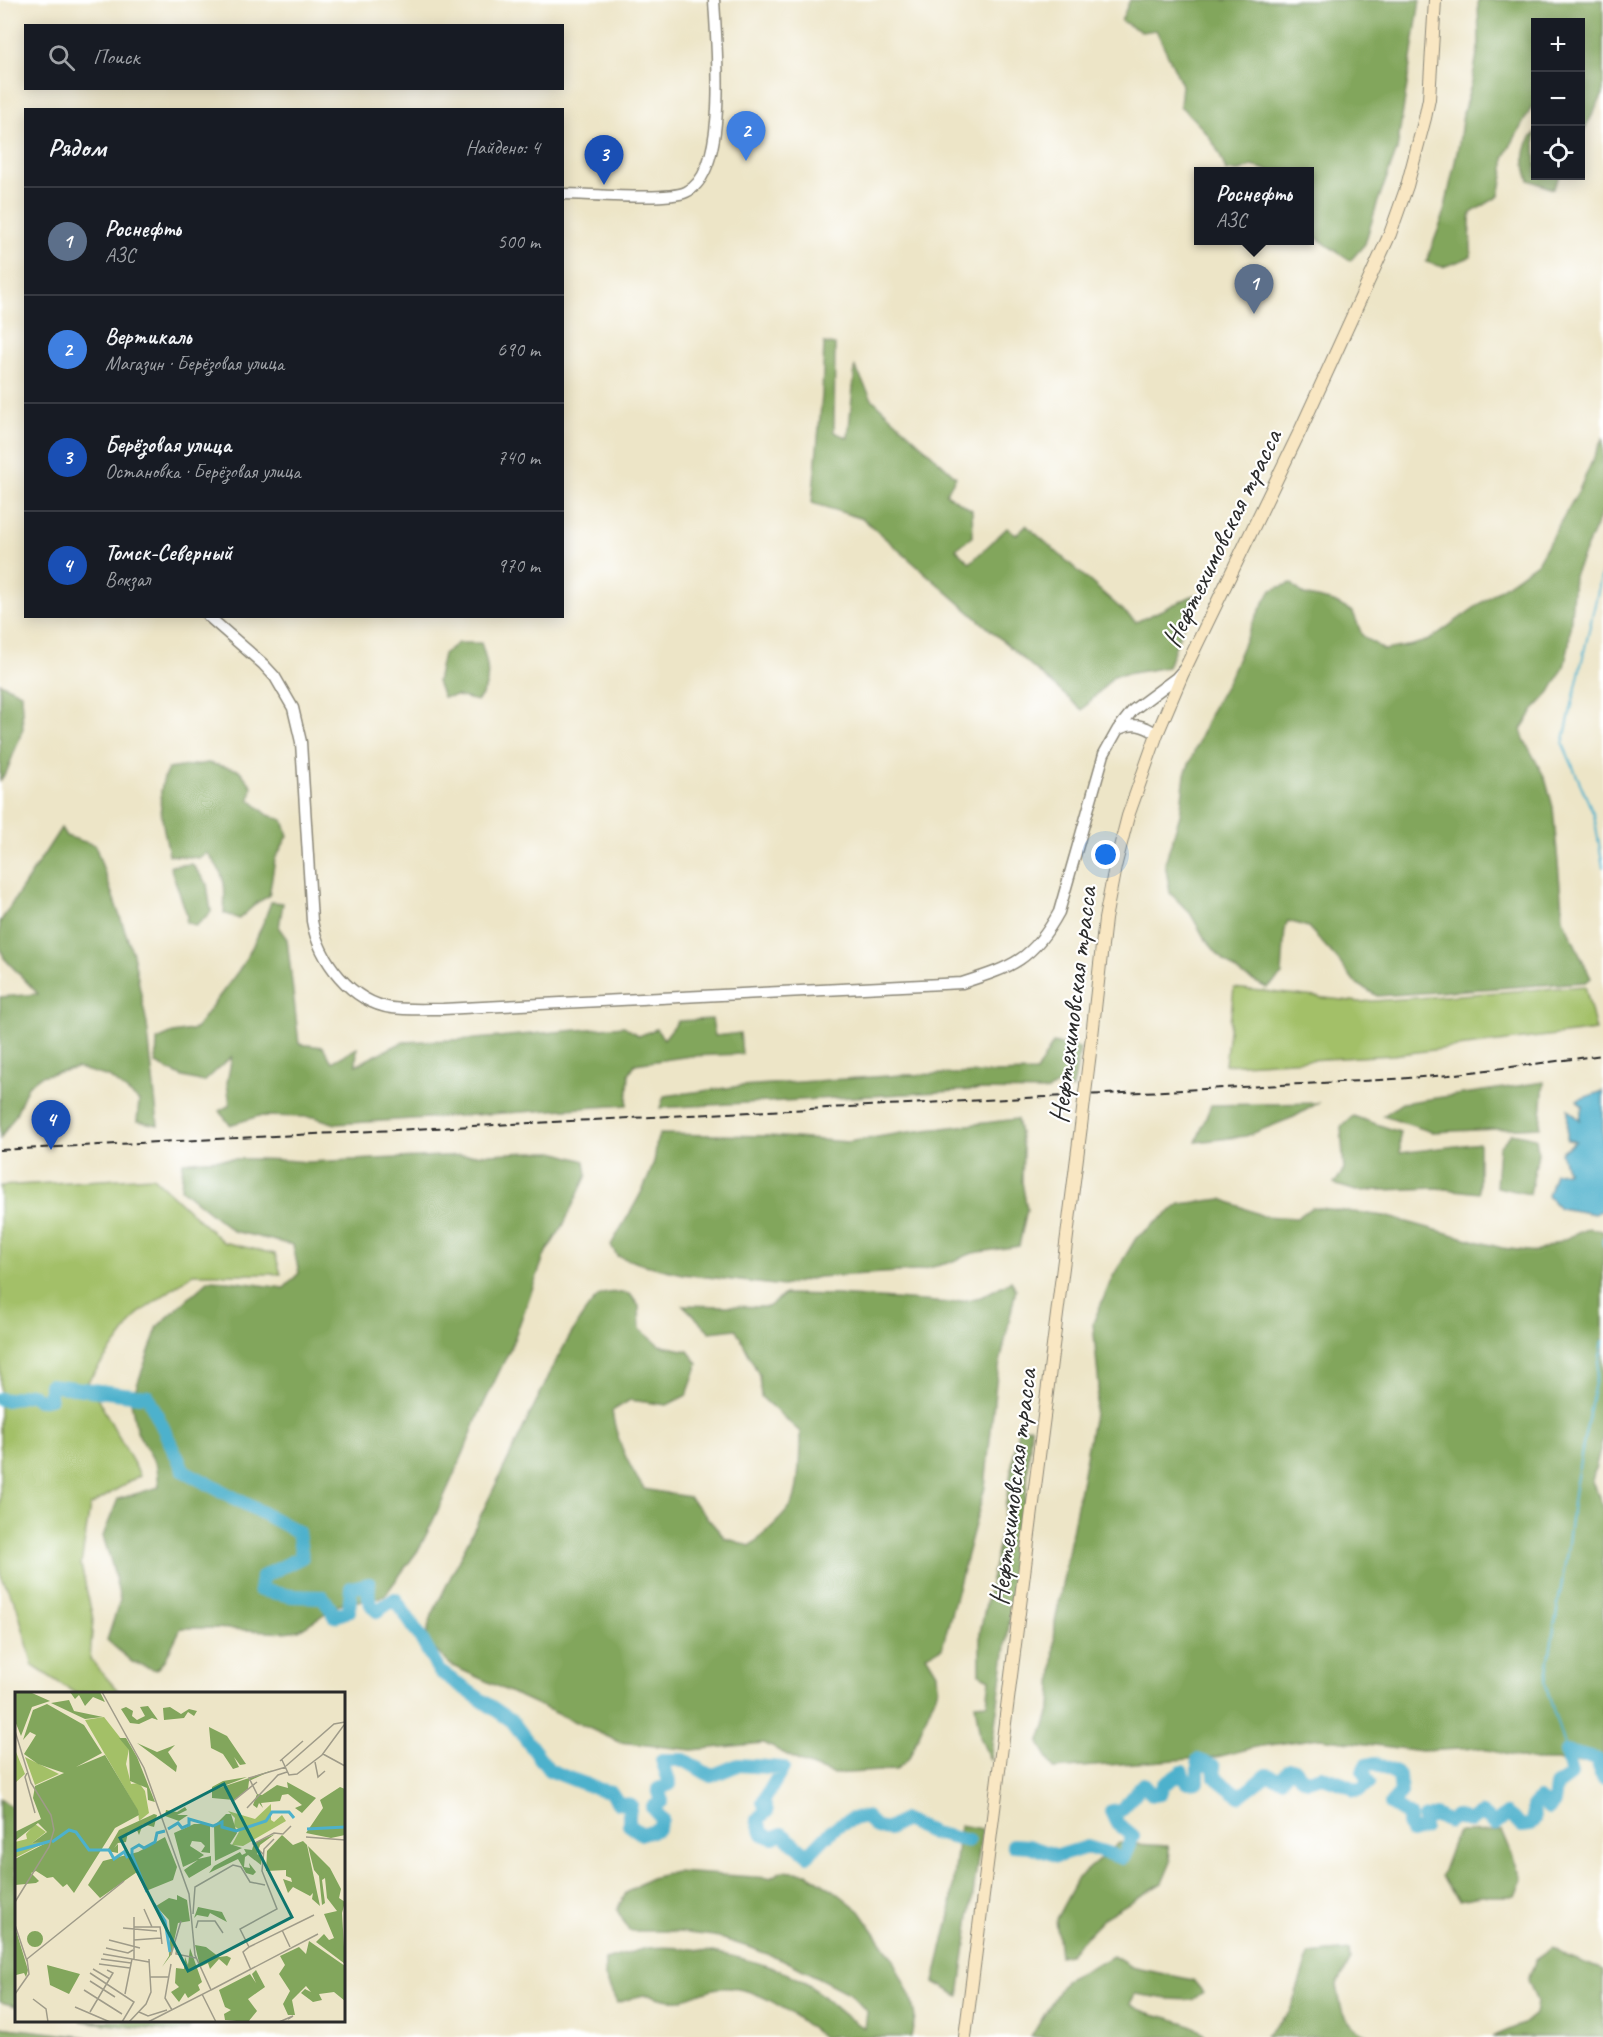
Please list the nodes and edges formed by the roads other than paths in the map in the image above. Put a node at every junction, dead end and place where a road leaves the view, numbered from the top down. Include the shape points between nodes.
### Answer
1 (714, 0) edge
2 (1436, 0) edge
3 (564, 194) edge
4 (210, 618) edge
5 (1188, 663) junction
6 (1118, 729) junction
7 (1157, 734) junction
8 (965, 2037) edge

1 - 3 street via 715,135 709,163 698,182 688,191 667,195
2 - 5 main road, Нефтехимовская трасса via 1429,99 1407,186 1390,234
4 - 6 street via 275,677 293,708 301,742 312,921 320,948 350,988 391,1008 443,1010 962,983 995,972 1020,961 1047,935 1059,912 1104,754
5 - 6 street
5 - 7 main road, Нефтехимовская трасса
6 - 7 street via 1139,725
7 - 8 main road, Нефтехимовская трасса, bridge via 1128,816 1105,919

